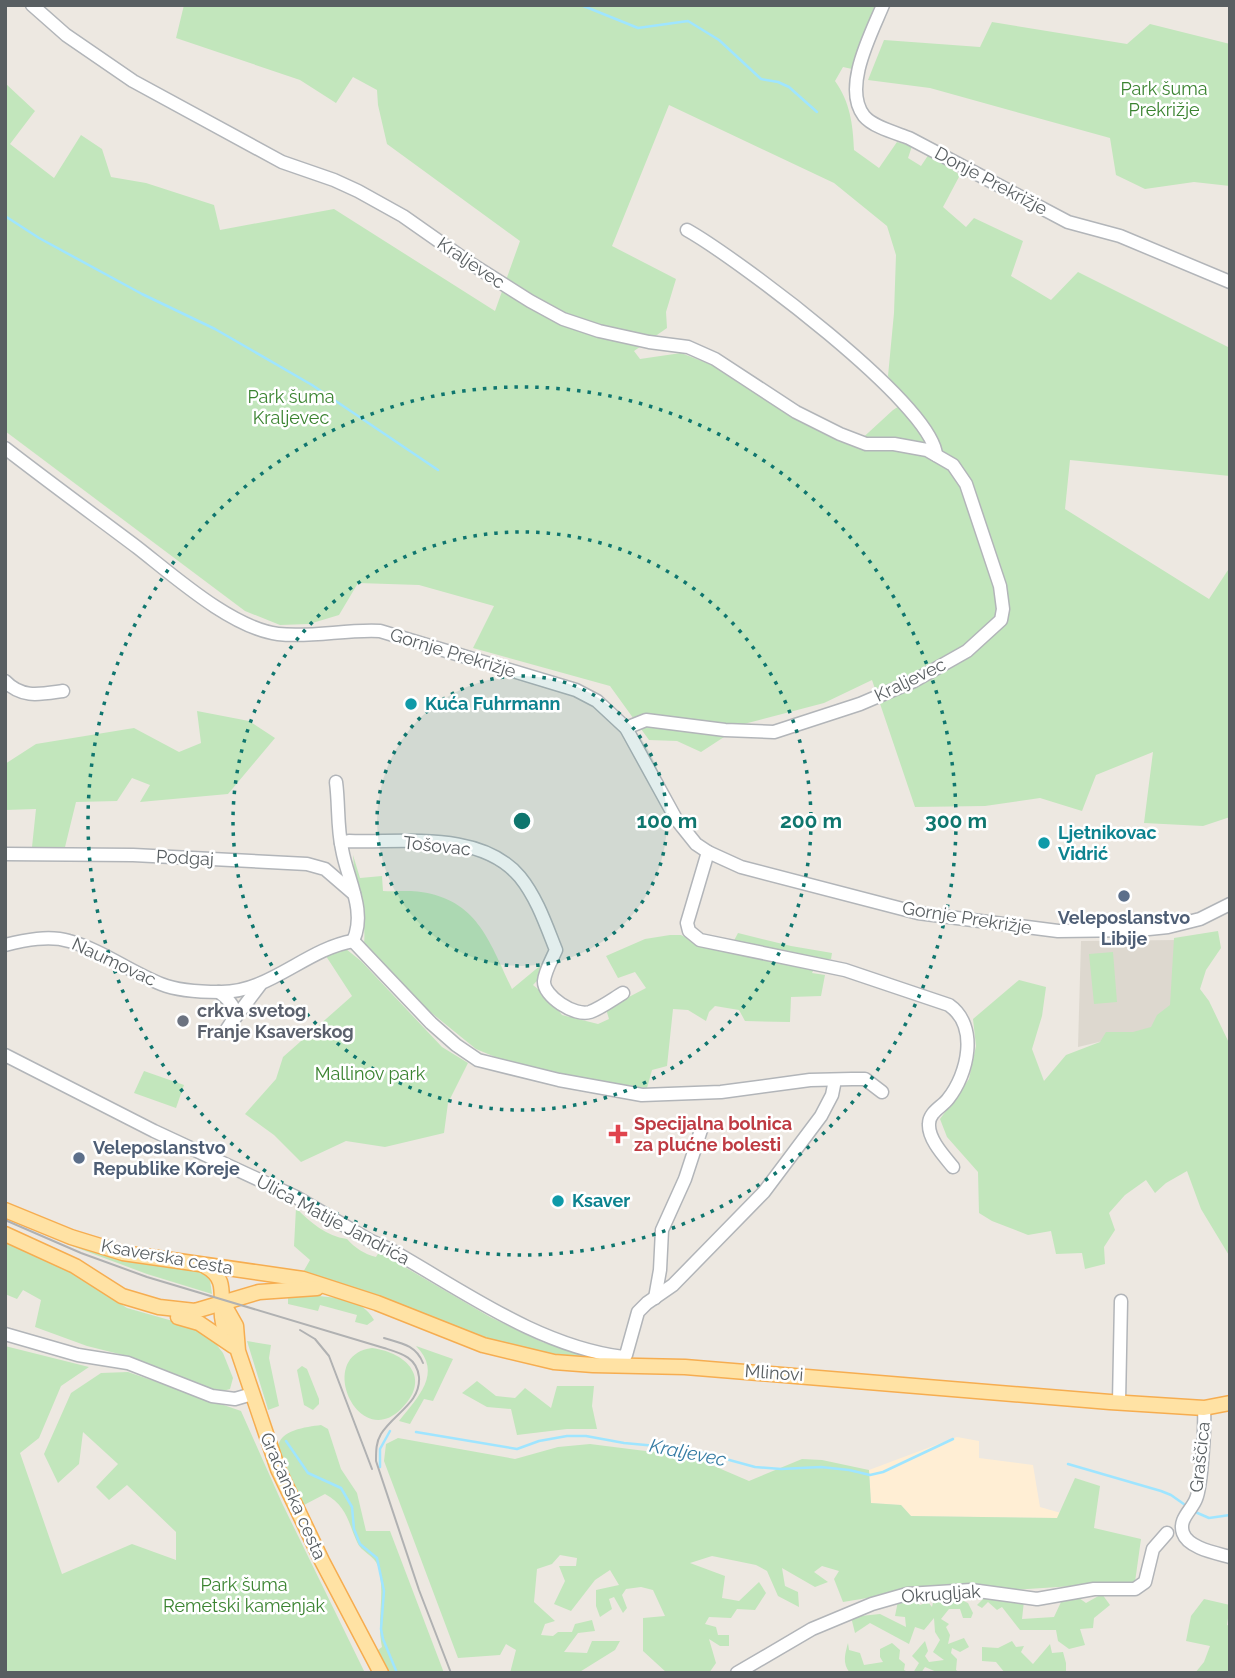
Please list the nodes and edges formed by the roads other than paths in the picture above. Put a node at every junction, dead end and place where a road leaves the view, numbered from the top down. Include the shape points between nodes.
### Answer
1 (32, 5) edge
2 (883, 5) edge
3 (687, 230) dead end
4 (1230, 282) edge
5 (5, 448) edge
6 (936, 454) junction
7 (5, 681) edge
8 (63, 691) dead end
9 (626, 729) junction
10 (336, 782) dead end
11 (341, 843) junction
12 (708, 852) junction
13 (5, 854) edge
14 (354, 894) junction
15 (1230, 904) edge
16 (354, 941) junction
17 (5, 945) edge
18 (263, 982) junction
19 (219, 992) junction
20 (623, 993) dead end
21 (234, 1018) junction
22 (223, 1033) dead end
23 (5, 1055) edge
24 (835, 1080) junction
25 (883, 1092) dead end
26 (702, 1127) dead end
27 (953, 1167) dead end
28 (5, 1210) edge
29 (5, 1234) edge
30 (204, 1265) junction
31 (251, 1271) junction
32 (329, 1289) junction
33 (223, 1296) junction
34 (655, 1298) junction
35 (1121, 1301) dead end
36 (144, 1304) junction
37 (5, 1334) edge
38 (235, 1348) junction
39 (252, 1394) junction
40 (1119, 1402) junction
41 (1230, 1403) edge
42 (1204, 1408) junction
43 (1167, 1533) dead end
44 (1230, 1557) edge
45 (381, 1673) edge
46 (737, 1673) edge

1 - 6 street, Kraljevec via 66,35 133,81 282,162 358,191 563,319 599,331 688,347 841,434 866,444 894,444
2 - 4 street, Donje Prekrižje via 856,78 856,99 865,117 1068,222 1120,236
3 - 6 street, Kraljevec via 730,256 861,360 911,410 936,445
5 - 9 street, Gornje Prekrižje via 240,622 277,634 354,629 403,637 576,690 597,701
6 - 9 street, Kraljevec via 953,465 966,484 1000,586 1002,620 983,637 914,681 774,732 646,720
7 - 8 street via 23,694
9 - 12 street, Gornje Prekrižje via 678,822
10 - 11 street
11 - 14 street
11 - 20 street, Tošovac via 450,844 488,853 511,868 539,907 556,950 544,979 552,995 579,1013
12 - 15 street, Gornje Prekrižje via 741,867 918,913 1058,931 1168,927 1200,919
12 - 27 street via 687,923 700,940 845,970 958,1011 968,1049 963,1073 928,1123
13 - 14 street, Podgaj via 307,864 325,869
14 - 16 street via 359,923
16 - 18 street, Naumovac via 332,946
16 - 24 street via 431,1023 478,1060 642,1095
17 - 19 street, Naumovac via 29,940 70,941 163,985
18 - 19 street, Naumovac
18 - 21 street, Naumovac
19 - 21 street via 233,1006
21 - 22 street, Naumovac
23 - 34 street, Ulica Matije Jandrića via 296,1197 520,1325 598,1351 626,1355 636,1317
24 - 25 street via 865,1079
24 - 34 street via 827,1107 777,1176 673,1285
26 - 34 street via 662,1230
28 - 30 main road, Ksaverska cesta via 108,1249
29 - 36 main road, Ksaverska cesta
30 - 31 main road, Ksaverska cesta
30 - 33 main road, Gračanska cesta via 217,1275
31 - 32 main road, Mlinovi via 303,1279
31 - 33 main road via 237,1276
32 - 33 main road, Mlinovi
32 - 40 main road, Mlinovi via 483,1345 554,1362 699,1368
33 - 36 main road, Ksaverska cesta via 195,1311
33 - 38 main road, Gračanska cesta via 222,1321
35 - 40 street
36 - 38 main road via 199,1322
37 - 39 street via 128,1363 212,1396 235,1399
38 - 39 main road, Gračanska cesta
39 - 45 main road, Gračanska cesta via 284,1483
40 - 42 main road, Mlinovi
41 - 42 main road, Mlinovi
42 - 44 street, Graščica via 1198,1492 1182,1524 1185,1537 1196,1545
43 - 46 street, Okrugljak via 1153,1549 1145,1581 1135,1590 1094,1589 1031,1599 971,1590 907,1594 812,1629

